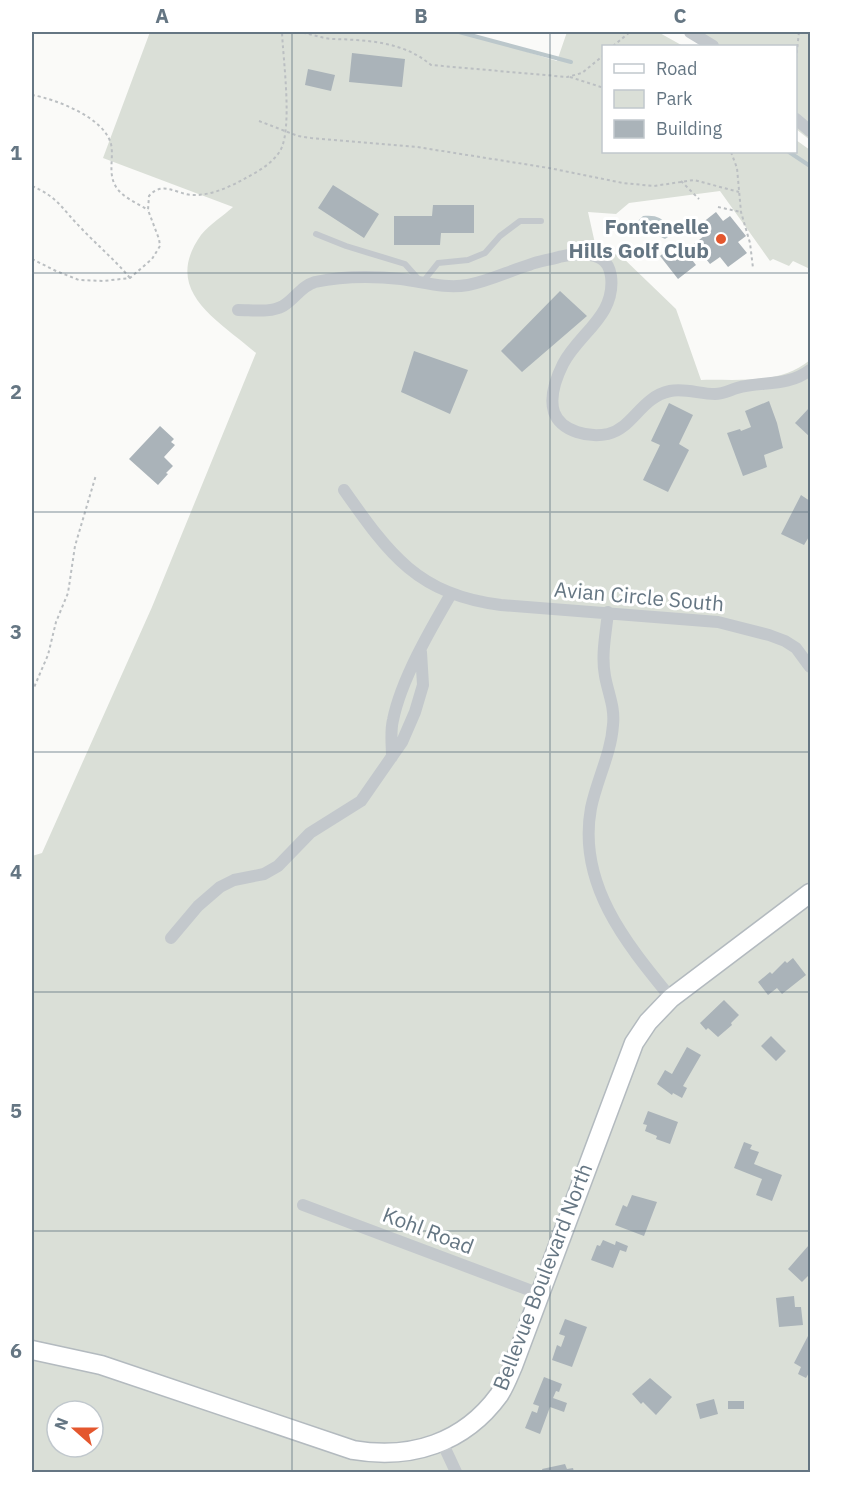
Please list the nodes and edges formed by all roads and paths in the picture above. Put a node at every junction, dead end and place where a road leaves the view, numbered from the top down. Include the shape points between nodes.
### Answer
1 (282, 32) edge
2 (297, 32) edge
3 (630, 32) edge
4 (690, 32) edge
5 (614, 45) edge
6 (711, 45) edge
7 (602, 56) edge
8 (570, 76) junction
9 (602, 88) edge
10 (32, 95) edge
11 (259, 121) dead end
12 (797, 121) edge
13 (286, 131) junction
14 (810, 131) edge
15 (731, 153) edge
16 (681, 181) junction
17 (32, 186) edge
18 (739, 192) junction
19 (699, 199) dead end
20 (718, 207) dead end
21 (148, 210) junction
22 (741, 212) junction
23 (541, 221) dead end
24 (316, 234) dead end
25 (32, 259) edge
26 (753, 268) dead end
27 (130, 278) junction
28 (422, 283) junction
29 (238, 310) dead end
30 (810, 370) edge
31 (96, 476) dead end
32 (344, 490) dead end
33 (451, 594) junction
34 (608, 612) junction
35 (421, 652) junction
36 (810, 667) edge
37 (32, 692) edge
38 (392, 759) junction
39 (810, 893) edge
40 (171, 938) dead end
41 (671, 998) junction
42 (303, 1205) dead end
43 (540, 1294) junction
44 (32, 1350) edge
45 (442, 1442) junction
46 (456, 1473) edge

1 - 13 path
2 - 8 path via 405,49 431,65
3 - 5 path
4 - 6 street
7 - 8 path via 582,73
8 - 9 path
10 - 21 path via 78,112 102,128 111,144 115,185
11 - 13 path
12 - 14 street
13 - 16 path via 311,138 417,147 623,183 654,186
13 - 21 path via 284,143 274,158 232,186 202,195 163,187 149,196
15 - 18 path
16 - 18 path via 701,181
16 - 19 path
17 - 27 path via 61,204
18 - 22 path
20 - 22 path
21 - 27 path via 160,246 152,259
22 - 26 path
23 - 28 lane via 520,221 485,253 468,260 438,263
24 - 28 lane via 405,264
25 - 27 path via 79,280
28 - 29 street via 376,277 330,280 300,289 283,306 271,310
28 - 30 street via 470,285 572,255 588,254 607,263 611,274 609,303 564,362 551,403 562,424 590,435 609,434 627,423 645,403 672,390 718,395 737,387 790,381
31 - 37 path via 75,546 68,593
32 - 33 street, Avian Circle South via 392,555 420,578
33 - 34 street, Avian Circle South via 491,604
33 - 35 street
34 - 36 street, Avian Circle South via 693,618 746,628 796,648
34 - 41 street via 604,659 614,722 612,742 591,808 590,860 606,907 619,930
35 - 38 street via 395,709
35 - 38 street via 420,697
38 - 40 street via 361,801 310,833 278,866 220,887
39 - 41 main road, Bellevue Boulevard North
41 - 43 main road, Bellevue Boulevard North via 648,1022 624,1064
42 - 43 street, Kohl Road
43 - 45 main road, Bellevue Boulevard North via 501,1393 468,1428
44 - 45 main road, Bellevue Boulevard North via 101,1365 353,1450 398,1454
45 - 46 street

